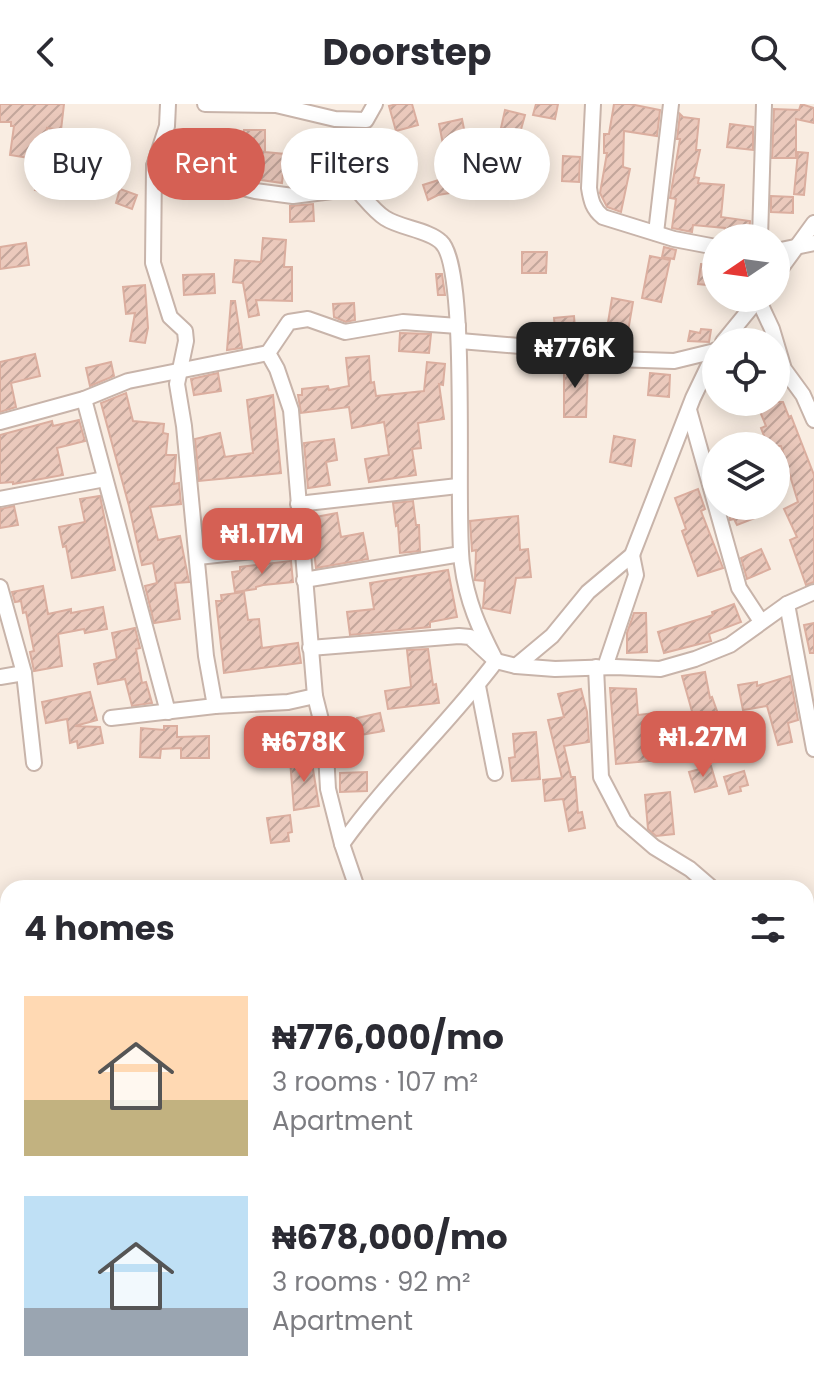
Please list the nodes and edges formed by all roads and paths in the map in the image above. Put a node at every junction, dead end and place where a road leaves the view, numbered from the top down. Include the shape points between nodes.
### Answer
1 (168, 104) edge
2 (205, 104) edge
3 (375, 104) edge
4 (593, 104) edge
5 (671, 104) edge
6 (764, 104) edge
7 (166, 128) edge
8 (265, 192) edge
9 (154, 200) edge
10 (814, 223) edge
11 (760, 224) edge
12 (656, 233) junction
13 (814, 243) edge
14 (702, 244) edge
15 (796, 248) junction
16 (790, 249) edge
17 (790, 256) edge
18 (748, 312) edge
19 (765, 312) edge
20 (458, 326) junction
21 (735, 328) edge
22 (460, 341) junction
23 (268, 353) junction
24 (702, 354) edge
25 (179, 370) junction
26 (702, 380) edge
27 (84, 399) junction
28 (688, 410) junction
29 (814, 420) edge
30 (0, 422) edge
31 (105, 479) junction
32 (458, 486) junction
33 (0, 499) edge
34 (298, 504) junction
35 (301, 546) junction
36 (461, 554) junction
37 (632, 555) junction
38 (198, 557) junction
39 (304, 580) junction
40 (814, 592) edge
41 (1, 595) edge
42 (787, 604) junction
43 (760, 620) junction
44 (310, 648) junction
45 (496, 661) junction
46 (516, 666) junction
47 (600, 667) junction
48 (24, 673) junction
49 (0, 677) edge
50 (478, 686) junction
51 (315, 696) junction
52 (215, 706) junction
53 (168, 712) junction
54 (111, 718) dead end
55 (814, 749) edge
56 (34, 763) dead end
57 (495, 773) dead end
58 (342, 844) junction
59 (351, 880) edge
60 (703, 880) edge

1 - 7 street
2 - 3 street via 276,105 335,119 366,120
4 - 12 street via 591,201 603,217
5 - 12 street
6 - 11 street
8 - 20 street via 293,196 355,188 385,218 441,242 449,256
9 - 25 street via 153,263 170,317 185,331
10 - 15 street
12 - 14 street
13 - 15 street
15 - 16 street
15 - 17 street
18 - 21 street
19 - 29 street via 784,369
20 - 22 street
20 - 23 street via 403,322 345,332 308,319 289,322
22 - 24 street via 629,359 674,361
22 - 32 street
23 - 25 street
23 - 34 street via 291,410
25 - 27 street via 128,381
25 - 38 street
26 - 28 street
27 - 30 street
27 - 31 street
28 - 37 street
28 - 43 street via 739,588
31 - 33 street
31 - 53 street
32 - 34 street
32 - 36 street
34 - 35 street
35 - 38 street
35 - 39 street
36 - 39 street
36 - 45 street via 473,617
37 - 46 street
37 - 47 street via 636,575
38 - 52 street
39 - 44 street
40 - 42 street
41 - 48 street
42 - 43 street
42 - 55 street
43 - 47 street via 730,645 695,659 660,669
44 - 45 street via 470,637
44 - 51 street
45 - 46 street
45 - 50 street
46 - 47 street
47 - 60 street via 601,777 624,821
48 - 49 street
48 - 56 street
50 - 57 street
50 - 58 street via 384,788
51 - 52 street
51 - 58 street
52 - 53 street
53 - 54 street
58 - 59 street

